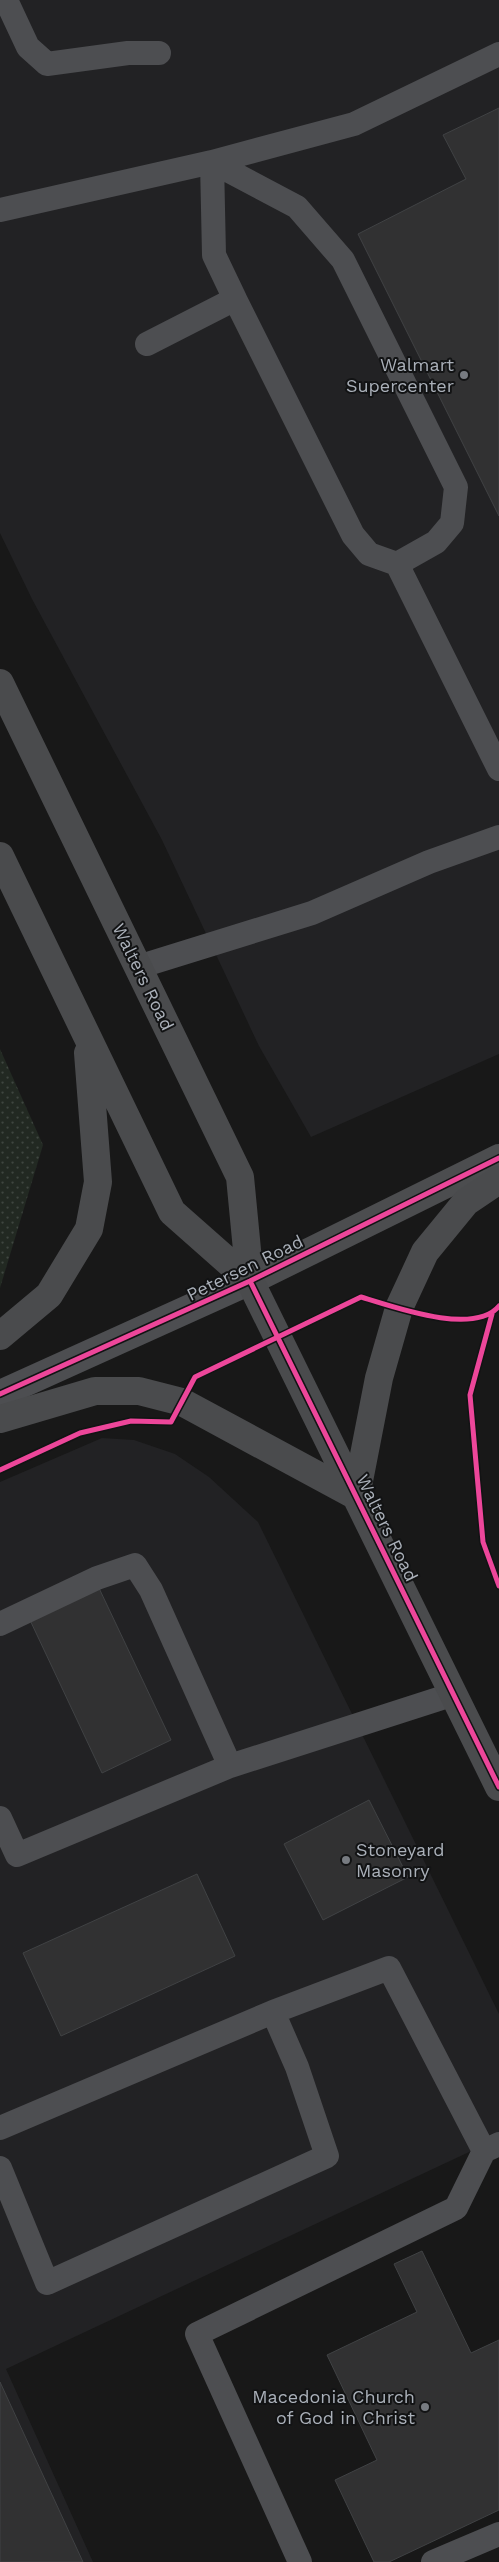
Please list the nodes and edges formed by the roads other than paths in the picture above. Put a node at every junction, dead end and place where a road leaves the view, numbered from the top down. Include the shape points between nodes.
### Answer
1 (6, 0) edge
2 (159, 53) dead end
3 (499, 54) edge
4 (212, 162) junction
5 (0, 210) edge
6 (235, 299) junction
7 (147, 344) dead end
8 (396, 564) junction
9 (0, 683) edge
10 (499, 769) edge
11 (499, 837) edge
12 (0, 856) edge
13 (138, 967) junction
14 (86, 1034) junction
15 (499, 1158) edge
16 (499, 1180) edge
17 (250, 1281) junction
18 (0, 1336) edge
19 (0, 1394) edge
20 (0, 1418) edge
21 (356, 1496) junction
22 (0, 1624) edge
23 (454, 1694) junction
24 (230, 1766) junction
25 (499, 1787) edge
26 (0, 1818) edge
27 (8, 1860) edge
28 (273, 2012) junction
29 (0, 2128) edge
30 (491, 2147) edge
31 (0, 2168) edge
32 (499, 2534) edge
33 (300, 2562) edge
34 (433, 2562) edge

1 - 2 lane via 28,47 47,64 128,53
3 - 4 lane via 354,124
4 - 5 lane
4 - 6 lane via 214,255
4 - 8 lane via 297,207 343,260 456,487 452,523 436,542
6 - 7 lane
6 - 8 lane via 354,535 369,554
8 - 10 lane
9 - 13 main road, Walters Road
11 - 13 lane via 429,862 312,913
12 - 14 main road, Walters Road
13 - 17 main road, Walters Road via 240,1176
14 - 17 main road, Walters Road via 172,1212
14 - 18 main road via 98,1182 89,1229 49,1295
15 - 17 street, Petersen Road
16 - 21 main road via 466,1202 425,1252 398,1308 379,1378
17 - 19 street, Petersen Road
17 - 21 main road, Walters Road
20 - 21 main road via 95,1391 138,1391 182,1402
21 - 23 main road, Walters Road
22 - 24 lane via 97,1578 135,1565 151,1590
23 - 24 lane
23 - 25 main road, Walters Road
24 - 27 lane
26 - 27 lane
28 - 29 lane
28 - 30 lane via 389,1968
28 - 31 lane via 297,2068 327,2156 47,2283
30 - 33 lane via 456,2208 197,2334
32 - 34 lane

